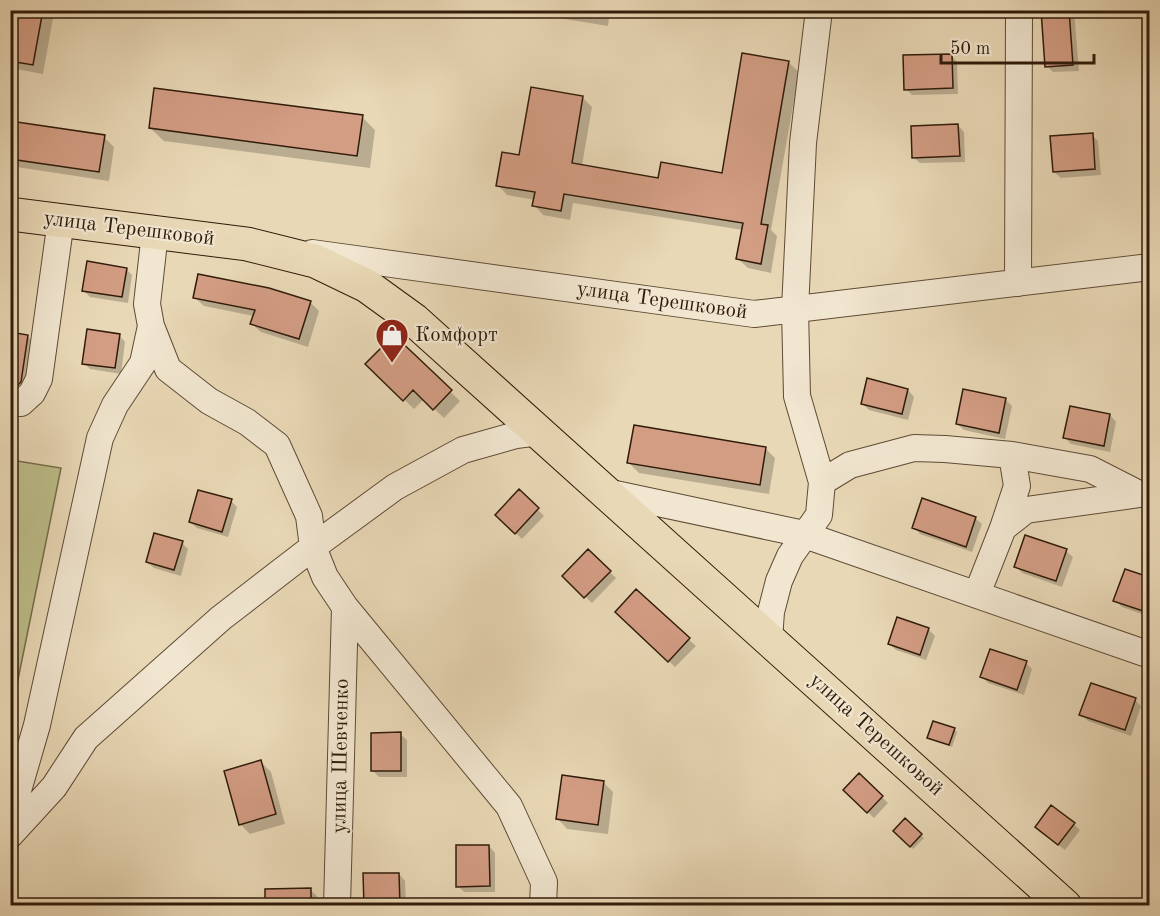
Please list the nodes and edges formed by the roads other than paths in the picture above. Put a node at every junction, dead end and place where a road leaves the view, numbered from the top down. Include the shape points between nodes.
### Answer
1 (819, 10) edge
2 (1019, 10) edge
3 (10, 214) edge
4 (61, 220) junction
5 (155, 232) junction
6 (247, 244) junction
7 (1149, 267) edge
8 (1018, 283) junction
9 (795, 309) junction
10 (151, 326) junction
11 (10, 402) edge
12 (539, 432) junction
13 (1012, 455) junction
14 (822, 482) junction
15 (606, 492) junction
16 (1143, 494) edge
17 (1003, 528) junction
18 (807, 536) junction
19 (313, 547) junction
20 (977, 594) junction
21 (345, 607) junction
22 (769, 639) junction
23 (1149, 654) edge
24 (10, 818) edge
25 (10, 836) edge
26 (337, 906) edge
27 (543, 906) edge
28 (1065, 906) edge

1 - 9 street via 803,144
2 - 8 street
3 - 4 main road, улица Терешковой
4 - 5 main road, улица Терешковой
4 - 11 street via 39,379 21,403
5 - 6 main road, улица Терешковой
5 - 10 street via 147,304
6 - 9 street, улица Терешковой via 754,314
6 - 12 main road, улица Терешковой via 315,261 368,286 414,320
7 - 8 street, улица Терешковой
8 - 9 street, улица Терешковой
9 - 14 street via 797,396
10 - 19 street via 168,369 208,402 247,422 277,446 309,516
10 - 24 street via 143,363 115,405 100,438 37,724
12 - 15 main road, улица Терешковой
12 - 19 street via 463,450 395,487
13 - 14 street via 914,448 849,465
13 - 16 street via 1090,469
13 - 17 street via 1017,486
14 - 18 street via 819,515
15 - 18 street, улица Терешковой
15 - 22 main road, улица Терешковой
16 - 17 street via 1026,510
17 - 20 street
18 - 20 street, улица Терешковой
18 - 22 street via 790,556 780,581 771,612
19 - 21 street via 325,577
19 - 25 street via 220,618 86,738 54,787
20 - 23 street, улица Терешковой
21 - 26 street, улица Шевченко
21 - 27 street via 509,806 544,882
22 - 28 main road, улица Терешковой

